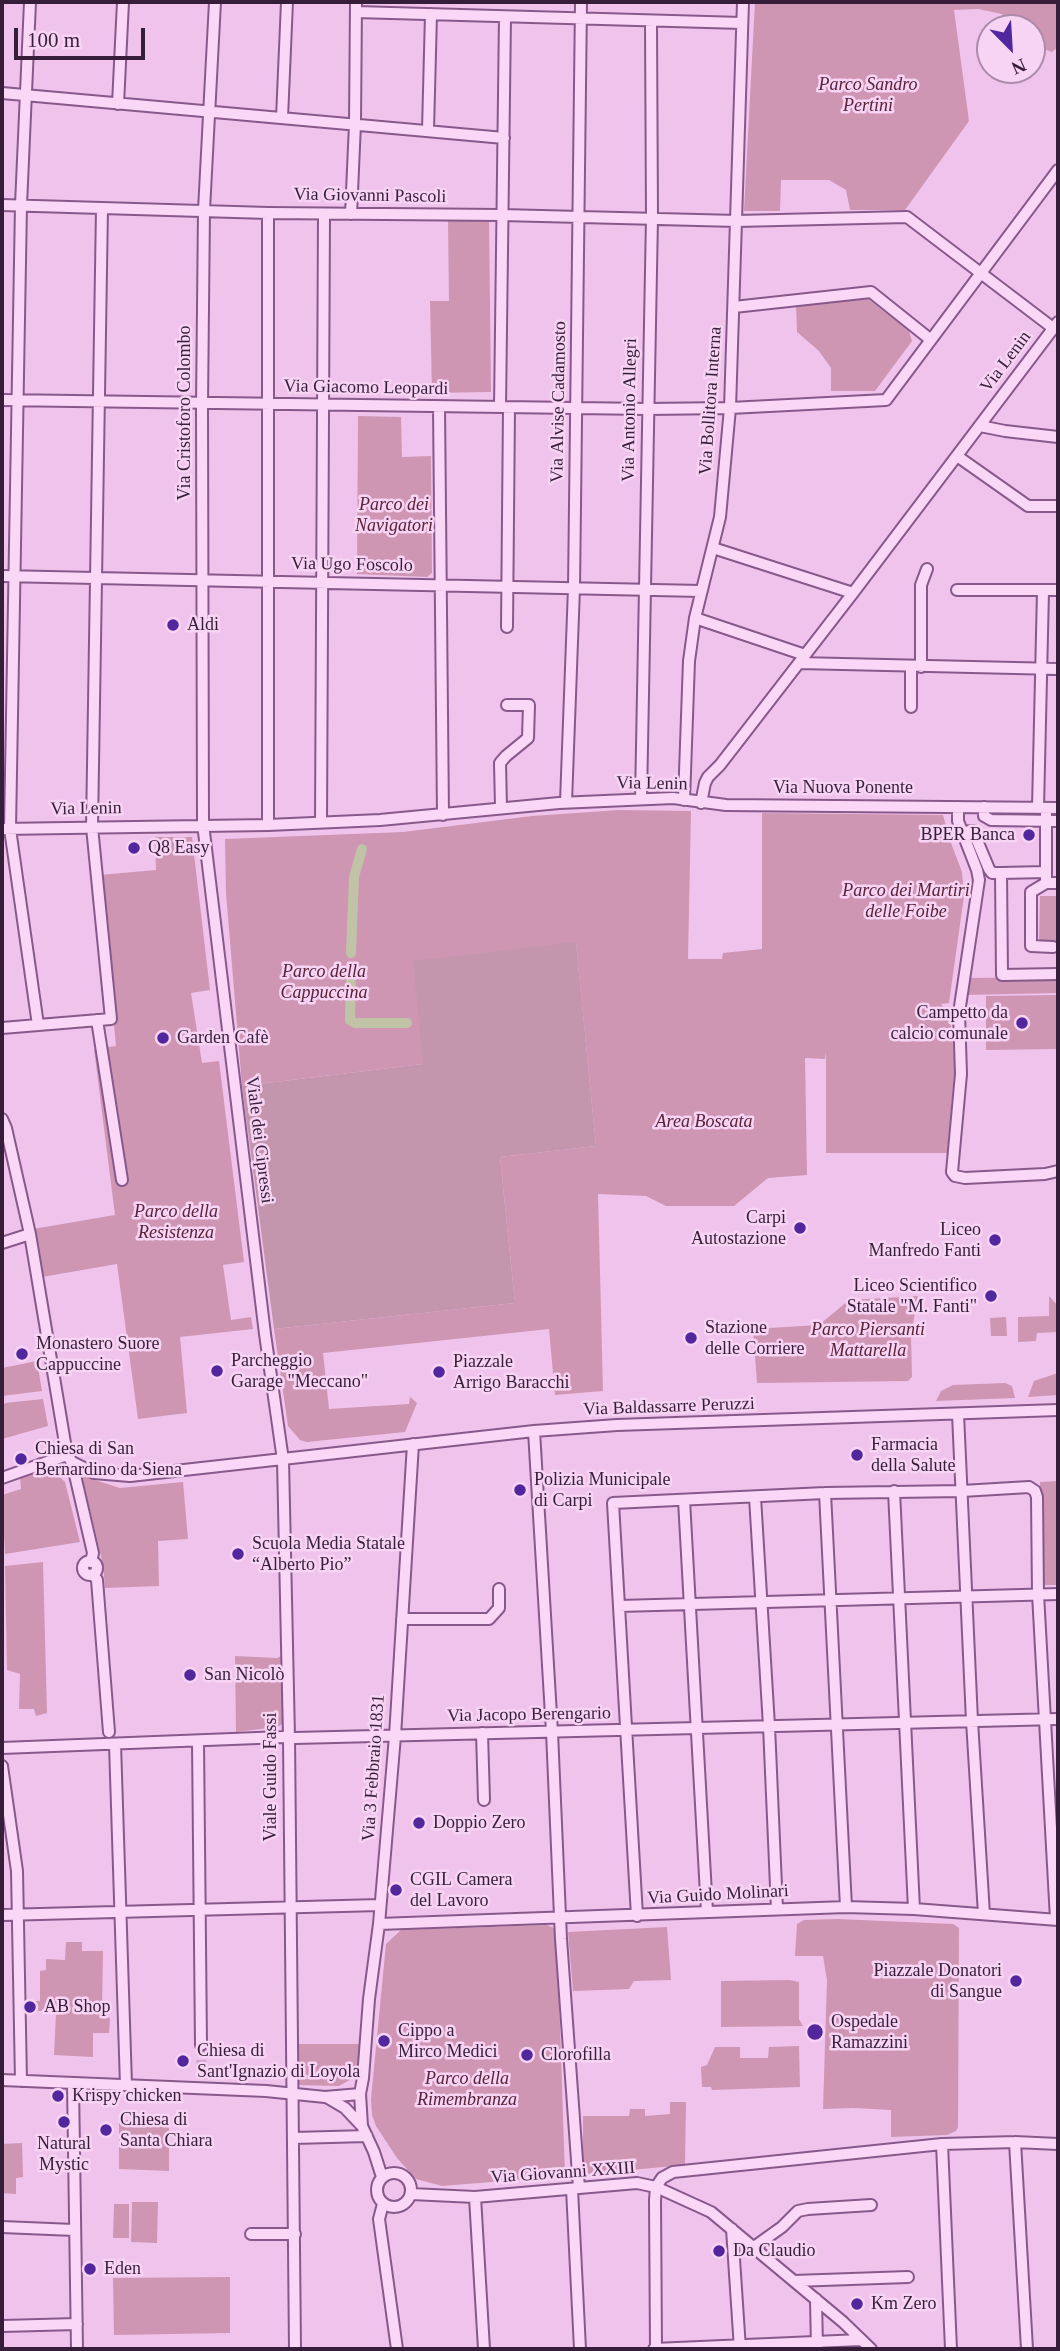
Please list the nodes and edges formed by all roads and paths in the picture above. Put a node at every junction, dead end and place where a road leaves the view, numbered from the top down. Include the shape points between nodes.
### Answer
1 (30, 2) edge
2 (123, 2) edge
3 (215, 2) edge
4 (287, 2) edge
5 (581, 2) edge
6 (743, 2) edge
7 (356, 7) edge
8 (431, 14) junction
9 (505, 17) junction
10 (580, 19) junction
11 (650, 22) junction
12 (742, 23) junction
13 (2, 93) edge
14 (26, 95) junction
15 (118, 104) junction
16 (208, 111) junction
17 (282, 118) junction
18 (355, 124) junction
19 (428, 130) junction
20 (504, 138) junction
21 (1058, 170) edge
22 (2, 205) edge
23 (20, 205) junction
24 (102, 208) junction
25 (204, 210) junction
26 (268, 212) junction
27 (324, 214) junction
28 (351, 214) junction
29 (502, 215) junction
30 (578, 217) junction
31 (652, 218) junction
32 (737, 221) junction
33 (980, 274) junction
34 (734, 307) junction
35 (1056, 325) edge
36 (931, 340) junction
37 (2, 400) edge
38 (18, 401) junction
39 (100, 403) junction
40 (202, 405) junction
41 (267, 405) junction
42 (323, 405) junction
43 (439, 407) junction
44 (504, 407) junction
45 (730, 408) junction
46 (576, 409) junction
47 (647, 409) junction
48 (980, 426) junction
49 (1058, 437) edge
50 (957, 456) junction
51 (1058, 506) edge
52 (713, 548) junction
53 (927, 569) dead end
54 (2, 576) edge
55 (15, 576) junction
56 (96, 578) junction
57 (204, 580) junction
58 (267, 581) junction
59 (323, 583) junction
60 (439, 584) junction
61 (508, 586) junction
62 (574, 588) junction
63 (644, 589) junction
64 (957, 590) dead end
65 (1058, 590) edge
66 (701, 591) junction
67 (1043, 591) junction
68 (853, 593) junction
69 (695, 618) junction
70 (507, 626) dead end
71 (802, 659) junction
72 (916, 667) junction
73 (1041, 669) junction
74 (1058, 670) edge
75 (507, 705) dead end
76 (911, 707) dead end
77 (641, 799) junction
78 (684, 800) junction
79 (566, 802) junction
80 (701, 803) junction
81 (501, 807) junction
82 (958, 807) junction
83 (984, 807) junction
84 (1042, 808) junction
85 (1058, 808) edge
86 (443, 815) junction
87 (1046, 821) junction
88 (1058, 821) edge
89 (321, 822) junction
90 (203, 824) junction
91 (268, 825) junction
92 (92, 827) junction
93 (6, 829) edge
94 (961, 832) junction
95 (1001, 873) junction
96 (1045, 877) junction
97 (1058, 883) edge
98 (1053, 947) dead end
99 (1058, 974) edge
100 (97, 1020) junction
101 (38, 1025) junction
102 (2, 1028) edge
103 (2, 1119) edge
104 (7, 1157) edge
105 (1057, 1171) edge
106 (122, 1180) dead end
107 (30, 1234) junction
108 (2, 1243) edge
109 (1058, 1410) edge
110 (958, 1414) junction
111 (534, 1431) junction
112 (413, 1444) junction
113 (70, 1459) junction
114 (283, 1460) junction
115 (2, 1478) edge
116 (894, 1491) junction
117 (962, 1491) junction
118 (825, 1493) junction
119 (755, 1497) junction
120 (684, 1500) junction
121 (499, 1589) dead end
122 (1038, 1594) junction
123 (1058, 1594) edge
124 (967, 1596) junction
125 (898, 1598) junction
126 (831, 1600) junction
127 (760, 1602) junction
128 (690, 1604) junction
129 (619, 1606) junction
130 (402, 1619) junction
131 (1058, 1718) edge
132 (1045, 1719) junction
133 (972, 1721) junction
134 (906, 1723) junction
135 (837, 1724) junction
136 (769, 1726) junction
137 (697, 1728) junction
138 (626, 1730) junction
139 (552, 1732) junction
140 (482, 1734) junction
141 (395, 1736) junction
142 (289, 1737) junction
143 (111, 1740) junction
144 (198, 1741) junction
145 (2, 1748) edge
146 (2, 1766) edge
147 (484, 1800) dead end
148 (380, 1905) junction
149 (846, 1907) junction
150 (290, 1908) junction
151 (777, 1909) junction
152 (914, 1909) junction
153 (199, 1911) junction
154 (707, 1912) junction
155 (120, 1913) junction
156 (984, 1914) junction
157 (2, 1915) edge
158 (17, 1915) junction
159 (637, 1916) junction
160 (560, 1918) junction
161 (1057, 1919) edge
162 (379, 1924) junction
163 (201, 2045) tunnel mouth
164 (363, 2078) junction
165 (2, 2080) edge
166 (21, 2081) junction
167 (73, 2084) junction
168 (126, 2085) junction
169 (340, 2092) junction
170 (293, 2093) junction
171 (312, 2094) junction
172 (360, 2094) junction
173 (325, 2097) junction
174 (364, 2131) junction
175 (294, 2138) junction
176 (1016, 2141) junction
177 (942, 2144) junction
178 (1058, 2144) edge
179 (387, 2175) junction
180 (656, 2187) junction
181 (575, 2188) junction
182 (411, 2194) junction
183 (475, 2197) junction
184 (383, 2204) junction
185 (871, 2205) dead end
186 (2, 2227) edge
187 (732, 2229) junction
188 (74, 2230) junction
189 (251, 2234) dead end
190 (295, 2234) junction
191 (758, 2251) junction
192 (908, 2277) dead end
193 (794, 2281) junction
194 (816, 2299) junction
195 (77, 2324) junction
196 (2, 2326) edge
197 (861, 2340) junction
198 (816, 2346) edge
199 (740, 2348) edge
200 (77, 2349) edge
201 (295, 2349) edge
202 (397, 2349) edge
203 (484, 2349) edge
204 (580, 2349) edge
205 (655, 2349) edge
206 (871, 2349) edge
207 (951, 2349) edge
208 (1027, 2349) edge

1 - 14 street
2 - 15 street
3 - 16 street, Via Cristoforo Colombo
4 - 17 street
5 - 10 street, Via Alvise Cadamosto
6 - 12 street, Via Bollitora Interna
7 - 8 street
7 - 18 street
8 - 9 street
8 - 19 street
9 - 10 street
9 - 20 street
10 - 11 street
10 - 30 street, Via Alvise Cadamosto
11 - 12 street
11 - 31 street, Via Antonio Allegri
12 - 32 street, Via Bollitora Interna
13 - 14 street
14 - 15 street
14 - 23 street
15 - 16 street
16 - 17 street
16 - 25 street, Via Cristoforo Colombo
17 - 18 street
18 - 19 street
18 - 28 street
19 - 20 street
20 - 29 street
21 - 33 street
22 - 23 street, Via Giovanni Pascoli
23 - 24 street, Via Giovanni Pascoli
23 - 38 street
24 - 25 street, Via Giovanni Pascoli
24 - 39 street
25 - 26 street, Via Giovanni Pascoli
25 - 40 street, Via Cristoforo Colombo
26 - 27 street, Via Giovanni Pascoli
26 - 41 street
27 - 28 street, Via Giovanni Pascoli
27 - 42 street
28 - 29 street, Via Giovanni Pascoli
29 - 30 street, Via Giovanni Pascoli
29 - 44 street
30 - 31 street, Via Giovanni Pascoli
30 - 46 street, Via Alvise Cadamosto
31 - 32 street, Via Giovanni Pascoli
31 - 47 street, Via Antonio Allegri
32 - 33 street, Via Giovanni Pascoli via 907,218
32 - 34 street, Via Bollitora Interna
33 - 35 street, Via Giovanni Pascoli
33 - 36 street
34 - 36 street via 871,292
34 - 45 street, Via Bollitora Interna
35 - 48 street, Via Lenin
36 - 45 street, Via Giacomo Leopardi via 886,400
37 - 38 street, Via Giacomo Leopardi
38 - 39 street, Via Giacomo Leopardi
38 - 55 street
39 - 40 street, Via Giacomo Leopardi
39 - 56 street
40 - 41 street, Via Giacomo Leopardi
40 - 57 street, Via Cristoforo Colombo
41 - 42 street, Via Giacomo Leopardi
41 - 58 street
42 - 43 street, Via Giacomo Leopardi
42 - 59 street
43 - 44 street, Via Giacomo Leopardi
43 - 60 street
44 - 46 street, Via Giacomo Leopardi
44 - 61 street
45 - 47 street, Via Giacomo Leopardi
45 - 52 street, Via Bollitora Interna
46 - 47 street, Via Giacomo Leopardi
46 - 62 street, Via Alvise Cadamosto
47 - 63 street, Via Antonio Allegri
48 - 49 street
48 - 50 street, Via Lenin
50 - 51 street via 1028,506
50 - 68 street, Via Lenin
52 - 66 street, Via Bollitora Interna
52 - 68 street
53 - 72 street via 921,585
54 - 55 street, Via Ugo Foscolo
55 - 56 street, Via Ugo Foscolo
55 - 93 street
56 - 57 street, Via Ugo Foscolo
56 - 92 street
57 - 58 street, Via Ugo Foscolo
57 - 90 street, Via Cristoforo Colombo
58 - 59 street, Via Ugo Foscolo
58 - 91 street
59 - 60 street, Via Ugo Foscolo
59 - 89 street
60 - 61 street, Via Ugo Foscolo
60 - 86 street
61 - 62 street, Via Ugo Foscolo
61 - 70 street
62 - 63 street, Via Ugo Foscolo
62 - 79 street, Via Alvise Cadamosto
63 - 66 street, Via Ugo Foscolo
63 - 77 street, Via Antonio Allegri
64 - 67 street
65 - 67 street
66 - 69 street, Via Bollitora Interna
67 - 73 street
68 - 71 street, Via Lenin
69 - 71 street
69 - 78 street, Via Bollitora Interna
71 - 72 street
71 - 80 street, Via Lenin via 708,777
72 - 73 street
72 - 76 street
73 - 74 street
73 - 84 street
75 - 81 street via 529,705 528,738 500,764
77 - 78 street, Via Lenin
77 - 79 street, Via Lenin
78 - 80 street, Via Lenin
79 - 81 street, Via Lenin
80 - 82 street, Via Nuova Ponente
81 - 86 street, Via Lenin
82 - 83 street, Via Nuova Ponente
82 - 94 street
83 - 84 street, Via Nuova Ponente
83 - 87 street, Via Nuova Ponente via 984,816 990,820
84 - 85 street, Via Nuova Ponente
84 - 87 street
86 - 89 street, Via Lenin
87 - 88 street, Via Nuova Ponente
87 - 96 street
89 - 91 street, Via Lenin
90 - 91 street, Via Lenin
90 - 92 street, Via Lenin
90 - 114 street, Viale dei Cipressi
92 - 93 street, Via Lenin
92 - 100 street via 111,1019
93 - 101 street
94 - 95 street via 972,831 989,869
94 - 105 street via 979,880 958,1013 961,1074 952,1172 965,1178
95 - 96 street
95 - 99 street via 1002,975
96 - 97 street
96 - 98 street via 1031,892 1031,947
100 - 101 street
100 - 106 street
101 - 102 street
103 - 104 street
104 - 107 street
107 - 108 street
107 - 113 street
109 - 110 street, Via Baldassarre Peruzzi
110 - 111 street, Via Baldassarre Peruzzi
110 - 117 street
111 - 112 street, Via Baldassarre Peruzzi
111 - 139 street
112 - 114 street, Via Baldassarre Peruzzi
112 - 130 street, Via 3 Febbraio 1831
113 - 114 street, Via Baldassarre Peruzzi via 94,1473 130,1476
113 - 115 street
113 - 143 street via 93,1553 91,1562 97,1567 93,1574
114 - 142 street, Viale Guido Fassi
116 - 117 street
116 - 118 street
116 - 125 street
117 - 122 street via 1035,1490
117 - 124 street
118 - 119 street
118 - 126 street
119 - 120 street
119 - 127 street
120 - 128 street
120 - 129 street via 613,1503
121 - 130 street via 499,1608 489,1619
122 - 123 street
122 - 124 street
122 - 132 street
124 - 125 street
124 - 133 street
125 - 126 street
125 - 134 street
126 - 127 street
126 - 135 street
127 - 128 street
127 - 136 street
128 - 129 street
128 - 137 street
129 - 138 street
130 - 141 street, Via 3 Febbraio 1831
131 - 132 street, Via Jacopo Berengario
132 - 133 street, Via Jacopo Berengario
132 - 161 street
133 - 134 street, Via Jacopo Berengario
133 - 156 street
134 - 135 street, Via Jacopo Berengario
134 - 152 street
135 - 136 street, Via Jacopo Berengario
135 - 149 street
136 - 137 street, Via Jacopo Berengario
136 - 151 street
137 - 138 street, Via Jacopo Berengario
137 - 154 street
138 - 139 street, Via Jacopo Berengario
138 - 159 street
139 - 140 street, Via Jacopo Berengario
139 - 160 street
140 - 141 street, Via Jacopo Berengario
140 - 147 street
141 - 142 street, Via Jacopo Berengario
141 - 148 street, Via 3 Febbraio 1831
142 - 144 street, Via Jacopo Berengario
142 - 150 street, Viale Guido Fassi
143 - 144 street, Via Jacopo Berengario
143 - 145 street, Via Jacopo Berengario
143 - 155 street
144 - 153 street
146 - 158 street via 17,1871
148 - 150 street
148 - 162 street, Via 3 Febbraio 1831
149 - 151 street, Via Guido Molinari
149 - 152 street, Via Guido Molinari
150 - 153 street
150 - 170 street, Viale Guido Fassi
151 - 154 street, Via Guido Molinari
152 - 156 street, Via Guido Molinari
153 - 155 street
153 - 163 street
154 - 159 street, Via Guido Molinari
155 - 158 street
155 - 168 street
156 - 161 street, Via Guido Molinari
157 - 158 street
158 - 166 street
159 - 160 street, Via Guido Molinari
160 - 162 street, Via Guido Molinari
160 - 181 street
162 - 164 street, Via 3 Febbraio 1831
164 - 169 street
164 - 172 street, Via 3 Febbraio 1831
165 - 166 street
166 - 167 street
167 - 168 street
167 - 188 street
168 - 170 street via 202,2084
169 - 171 street
169 - 172 street
170 - 171 street
170 - 175 street, Viale Guido Fassi
171 - 173 street
172 - 173 street
172 - 174 street
173 - 174 street via 345,2108
174 - 175 street
174 - 179 street
175 - 190 street, Viale Guido Fassi
176 - 177 street
176 - 178 street
176 - 208 street
177 - 180 street via 674,2172
177 - 207 street
179 - 182 street via 402,2175 410,2183
179 - 184 street via 377,2186
180 - 181 street, Via Giovanni XXIII via 637,2183
180 - 187 street, Via Giovanni XXIII via 695,2203
180 - 205 street
181 - 183 street, Via Giovanni XXIII
181 - 204 street
182 - 183 street, Via Giovanni XXIII
182 - 184 street via 405,2204 394,2208
183 - 203 street
184 - 202 street via 379,2220
185 - 191 street via 798,2211
186 - 188 street
187 - 191 street, Via Giovanni XXIII
187 - 199 street
188 - 195 street
189 - 190 street
190 - 201 street, Viale Guido Fassi
191 - 193 street, Via Giovanni XXIII
192 - 193 street
193 - 194 street, Via Giovanni XXIII
194 - 197 street, Via Giovanni XXIII
194 - 198 street
195 - 196 street
195 - 200 street
197 - 198 street
197 - 206 street, Via Giovanni XXIII
198 - 199 street
199 - 205 street

